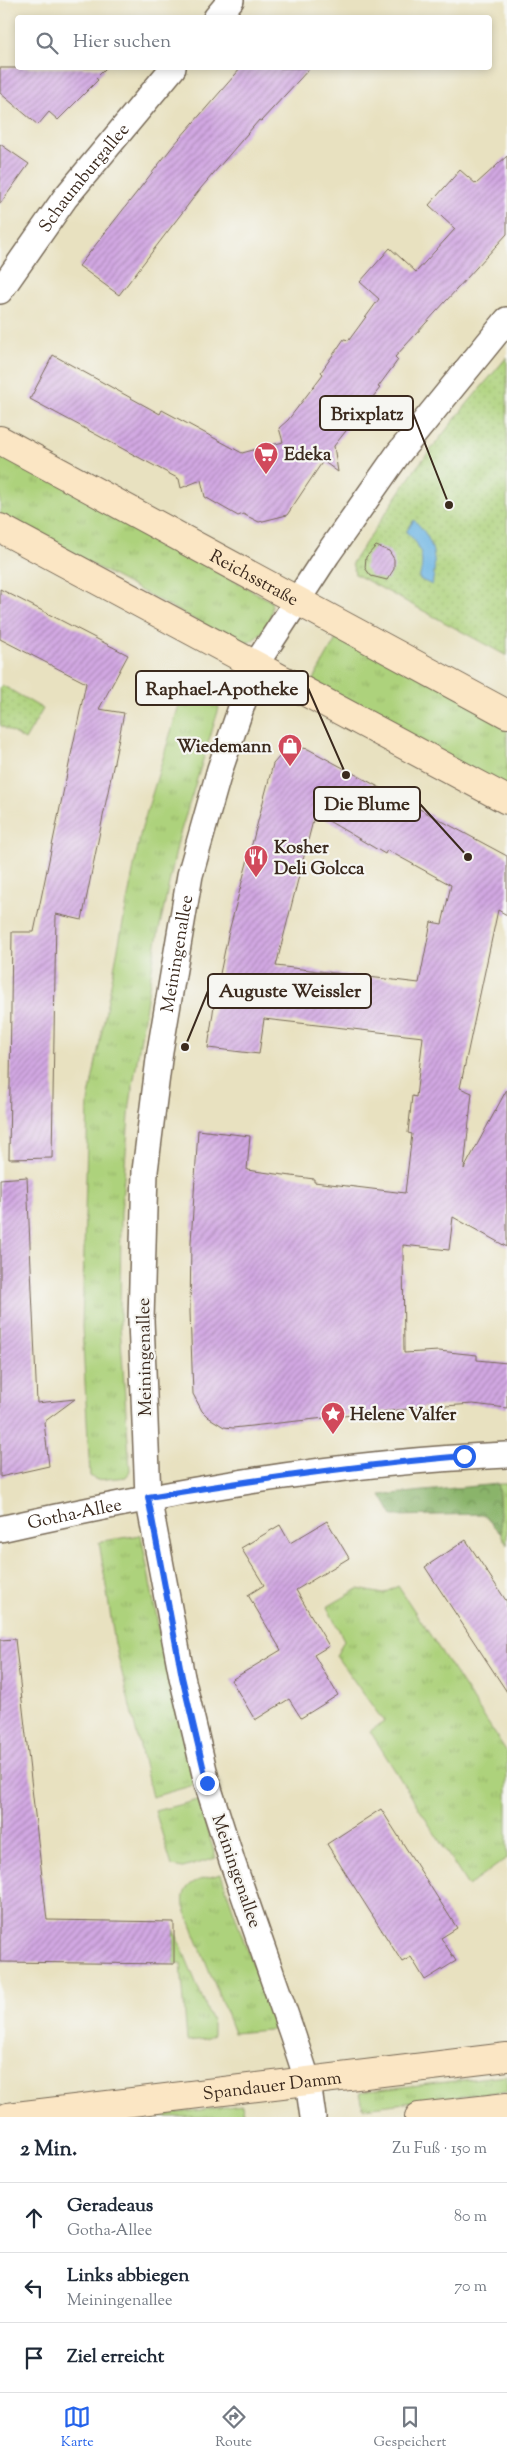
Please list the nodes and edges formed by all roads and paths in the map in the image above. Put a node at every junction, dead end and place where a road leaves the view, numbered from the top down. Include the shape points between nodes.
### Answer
1 (231, 0) edge
2 (218, 15) edge
3 (171, 70) edge
4 (0, 291) edge
5 (507, 320) edge
6 (0, 440) edge
7 (0, 528) edge
8 (299, 600) junction
9 (256, 664) junction
10 (507, 714) edge
11 (507, 800) edge
12 (507, 1454) edge
13 (148, 1497) junction
14 (0, 1529) edge
15 (507, 2057) edge
16 (308, 2082) junction
17 (507, 2107) edge
18 (8, 2117) edge
19 (313, 2117) edge
20 (419, 2117) edge

1 - 2 street
3 - 4 street, Schaumburgallee via 65,198
5 - 8 street, Meiningenallee via 398,454
6 - 8 main road, Reichsstraße
7 - 9 main road
8 - 9 street, Meiningenallee
8 - 10 main road, Reichsstraße
9 - 11 main road
9 - 13 street, Meiningenallee via 220,770 190,875 160,1050 145,1172 141,1320
12 - 13 street, Gotha-Allee via 296,1473
13 - 14 street, Gotha-Allee
13 - 16 street, Meiningenallee via 182,1677 207,1783
15 - 16 main road, Spandauer Damm
16 - 18 main road, Spandauer Damm
16 - 19 street, Meiningenallee
17 - 20 main road

